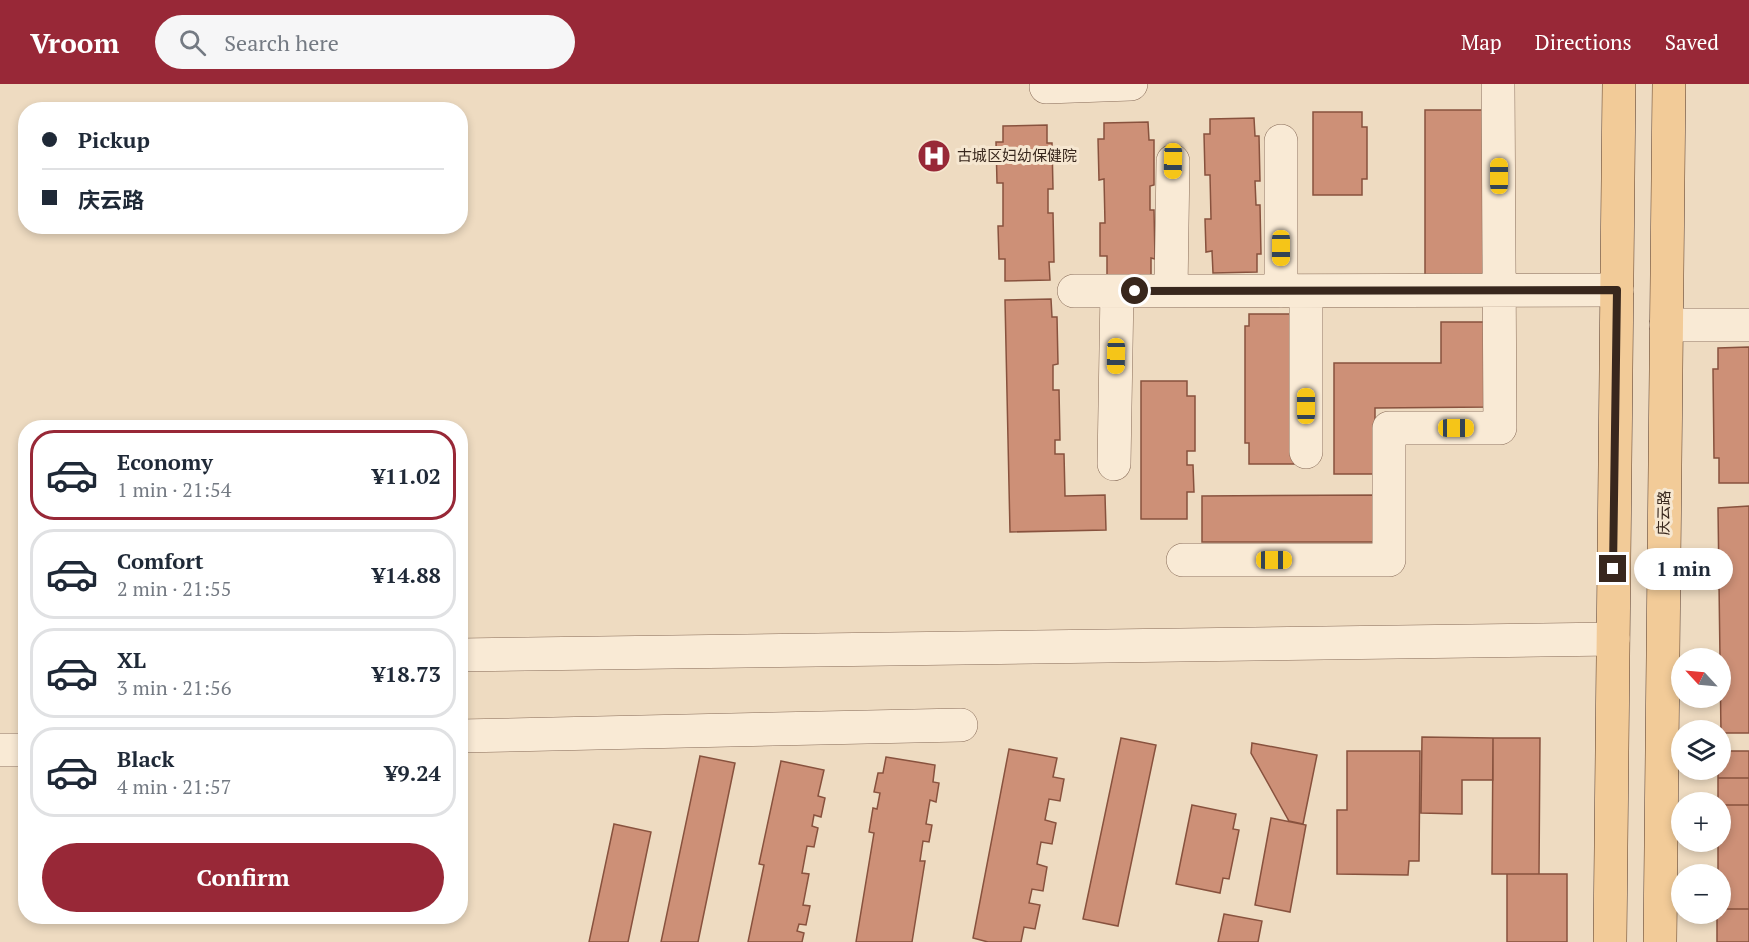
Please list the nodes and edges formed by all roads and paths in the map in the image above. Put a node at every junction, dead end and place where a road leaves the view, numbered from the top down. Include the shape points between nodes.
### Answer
1 (1131, 84) edge
2 (1498, 84) edge
3 (1619, 84) edge
4 (1669, 84) edge
5 (1046, 87) dead end
6 (1281, 141) dead end
7 (1173, 161) dead end
8 (1499, 290) junction
9 (1617, 290) junction
10 (1074, 291) dead end
11 (1117, 291) junction
12 (1171, 291) junction
13 (1293, 291) junction
14 (1666, 325) junction
15 (1749, 325) edge
16 (1306, 452) dead end
17 (1114, 464) dead end
18 (1183, 560) dead end
19 (1612, 639) junction
20 (468, 654) edge
21 (961, 725) dead end
22 (468, 736) edge
23 (0, 750) edge
24 (18, 750) edge
25 (1610, 942) edge
26 (1660, 942) edge

1 - 5 street
2 - 8 street
3 - 9 main road
4 - 14 main road, 庆云路
6 - 13 street
7 - 12 street
8 - 9 street
8 - 13 street
8 - 18 street via 1500,428 1389,428 1389,560
9 - 19 main road
10 - 11 street
11 - 12 street
11 - 17 street
12 - 13 street
13 - 16 street
14 - 15 street
14 - 26 main road, 庆云路
19 - 20 street
19 - 25 main road
21 - 22 street
23 - 24 street

